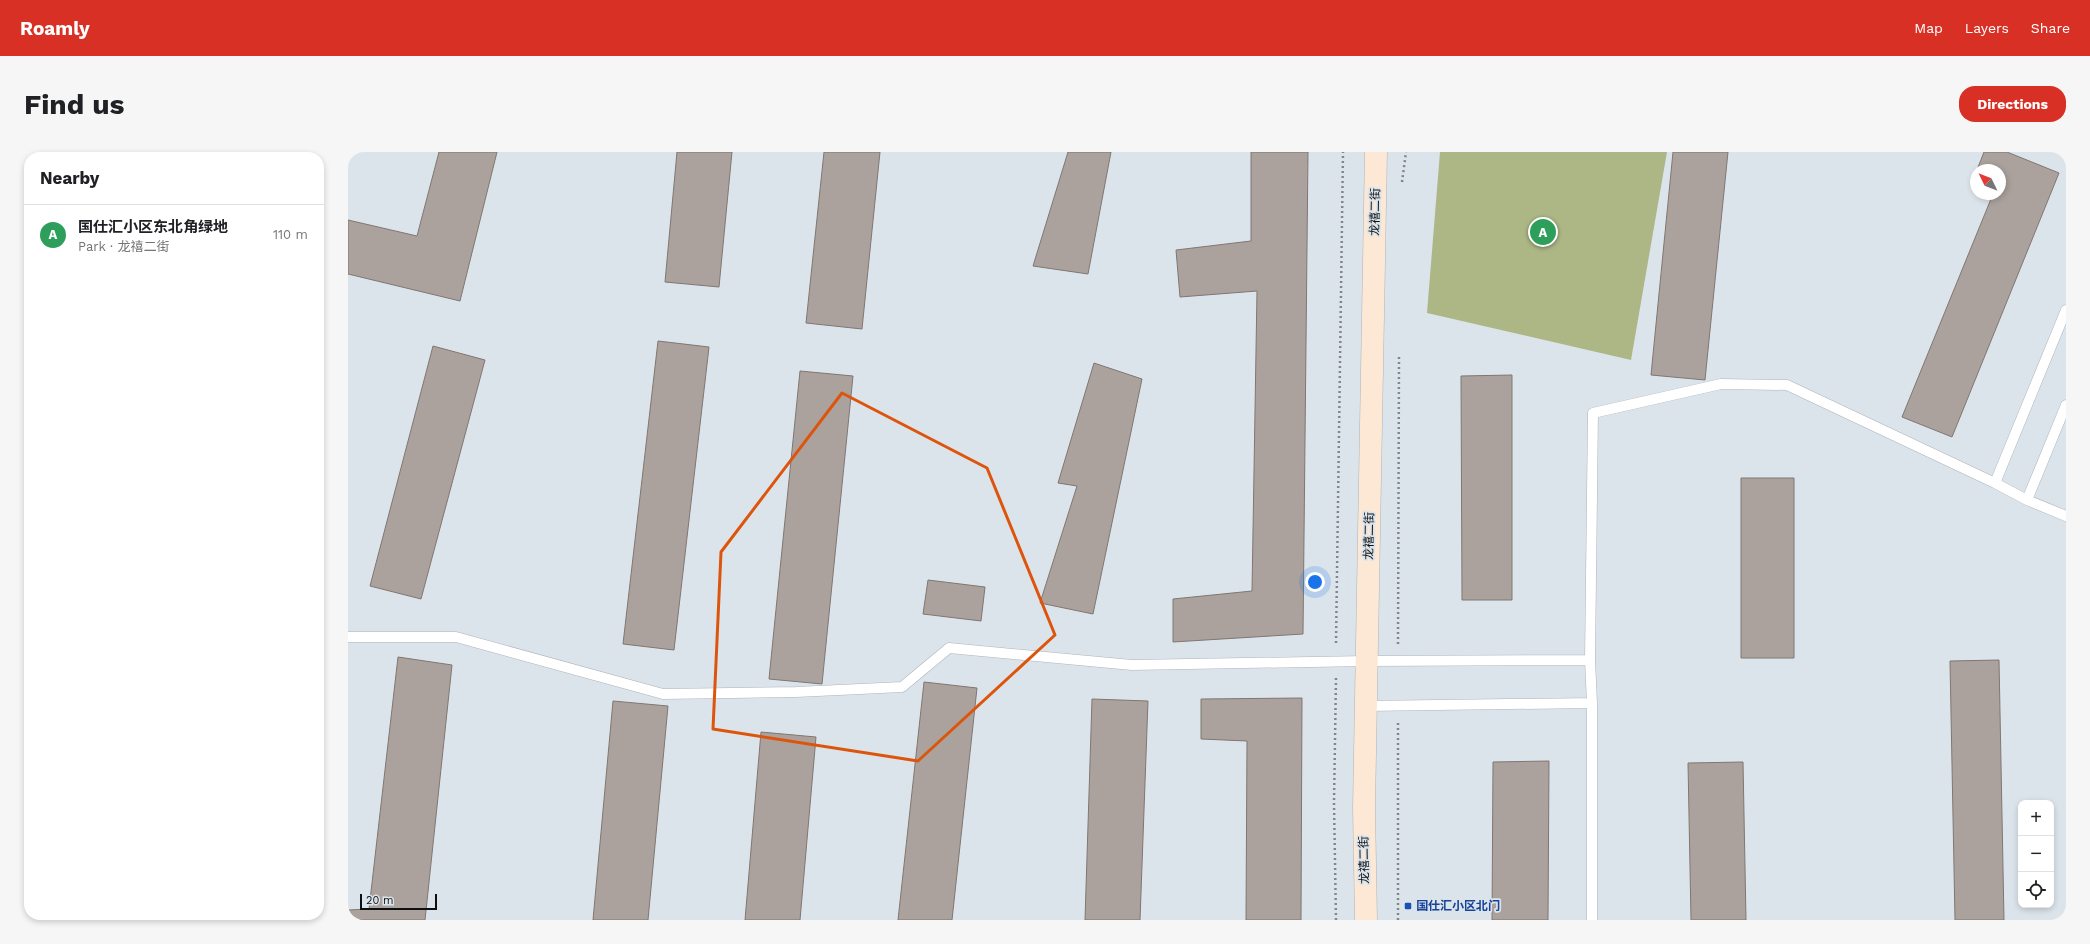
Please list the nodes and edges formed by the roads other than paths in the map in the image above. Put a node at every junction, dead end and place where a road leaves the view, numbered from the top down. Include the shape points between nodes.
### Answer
1 (1376, 152) edge
2 (2066, 310) edge
3 (2066, 404) edge
4 (1996, 483) junction
5 (2027, 500) junction
6 (2066, 516) edge
7 (348, 637) edge
8 (1590, 660) junction
9 (1366, 661) junction
10 (1592, 702) junction
11 (1365, 706) junction
12 (1366, 920) edge
13 (1592, 920) edge

1 - 9 street, 龙禧二街
2 - 4 lane
3 - 5 lane
4 - 5 lane
4 - 8 lane via 1787,385 1721,384 1592,413
5 - 6 lane
7 - 9 lane via 456,637 663,694 902,687 948,648 1132,665
8 - 9 lane
8 - 10 lane
9 - 11 street, 龙禧二街
10 - 11 lane
10 - 13 lane
11 - 12 street, 龙禧二街

